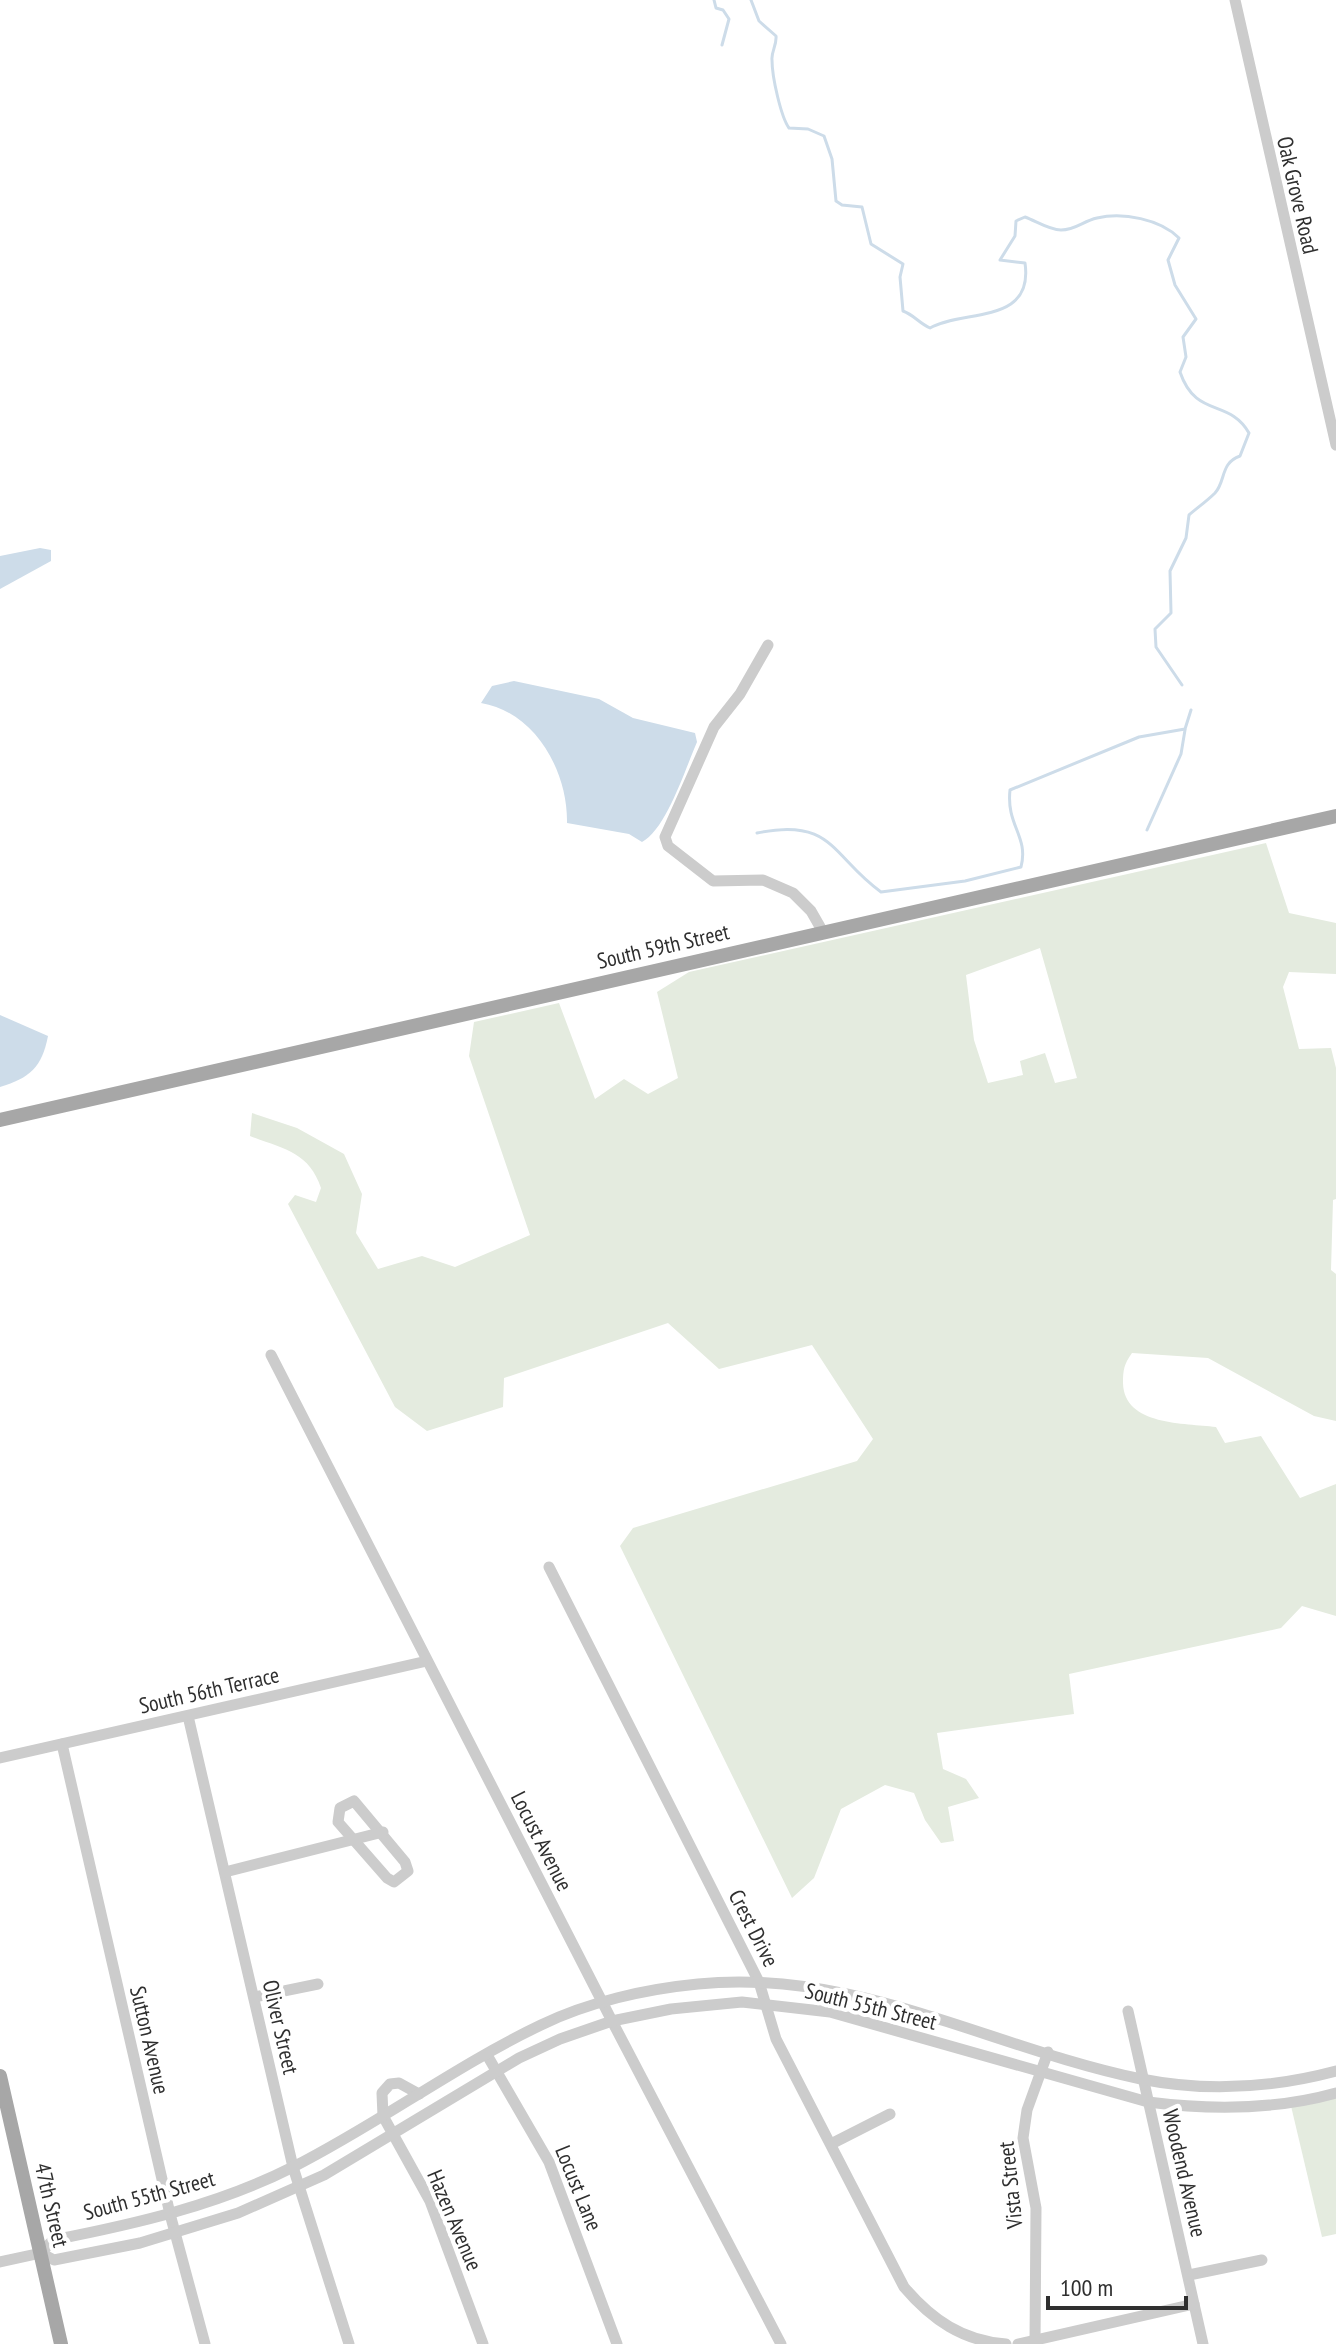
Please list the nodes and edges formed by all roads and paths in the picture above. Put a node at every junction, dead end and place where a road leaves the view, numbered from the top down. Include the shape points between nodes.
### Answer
1 (1235, 0) edge
2 (1336, 445) edge
3 (768, 645) dead end
4 (1336, 816) edge
5 (823, 932) junction
6 (0, 1120) edge
7 (271, 1355) dead end
8 (549, 1567) dead end
9 (427, 1661) junction
10 (188, 1716) junction
11 (62, 1744) junction
12 (0, 1758) edge
13 (383, 1832) junction
14 (354, 1840) junction
15 (225, 1872) junction
16 (759, 1982) junction
17 (318, 1984) dead end
18 (254, 1997) junction
19 (765, 2003) junction
20 (603, 2004) junction
21 (1128, 2011) dead end
22 (612, 2021) junction
23 (1048, 2052) junction
24 (487, 2055) junction
25 (1336, 2071) edge
26 (497, 2072) junction
27 (1038, 2072) junction
28 (0, 2076) edge
29 (1143, 2079) junction
30 (1336, 2093) edge
31 (419, 2094) junction
32 (1148, 2102) junction
33 (890, 2114) dead end
34 (383, 2116) junction
35 (5, 2120) edge
36 (393, 2134) junction
37 (831, 2144) junction
38 (293, 2167) junction
39 (298, 2187) junction
40 (170, 2214) junction
41 (176, 2234) junction
42 (41, 2253) junction
43 (1262, 2260) dead end
44 (0, 2262) edge
45 (1189, 2275) junction
46 (1194, 2304) junction
47 (1035, 2343) edge
48 (61, 2344) edge
49 (205, 2344) edge
50 (349, 2344) edge
51 (483, 2344) edge
52 (617, 2344) edge
53 (781, 2344) edge
54 (1006, 2344) edge
55 (1018, 2344) edge
56 (1203, 2344) edge

1 - 2 street, Oak Grove Road
3 - 5 street via 714,727 665,837 668,846 713,881 763,880 793,893
4 - 5 main road, South 59th Street
5 - 6 main road, South 59th Street
7 - 9 street, Locust Avenue
8 - 16 street, Crest Drive
9 - 10 street, South 56th Terrace
9 - 20 street, Locust Avenue
10 - 11 street, South 56th Terrace
10 - 15 street, Oliver Street
11 - 12 street, South 56th Terrace
11 - 40 street, Sutton Avenue
13 - 14 street
13 - 14 street via 359,1803 345,1803 336,1817
13 - 14 street via 408,1871 394,1882
14 - 15 street
15 - 18 street, Oliver Street
16 - 19 street, Crest Drive
16 - 20 street, South 55th Street via 698,1984
16 - 23 street, South 55th Street via 849,1992
17 - 18 street
18 - 38 street, Oliver Street
19 - 22 street, South 55th Street via 715,2004
19 - 27 street, South 55th Street via 830,2012
19 - 37 street, Crest Drive via 776,2039
20 - 22 street, Locust Avenue
20 - 24 street, South 55th Street via 543,2023
21 - 29 street, Woodend Avenue
22 - 26 street, South 55th Street via 560,2039
22 - 53 street, Locust Avenue
23 - 27 street, Vista Street
23 - 29 street, South 55th Street
24 - 26 street, Locust Lane
24 - 31 street, South 55th Street
25 - 29 street, South 55th Street via 1258,2087
26 - 36 street, South 55th Street
26 - 52 street, Locust Lane via 554,2172
27 - 32 street, South 55th Street
27 - 47 street, Vista Street via 1023,2138 1036,2208
28 - 35 main road, 47th Street
29 - 32 street, Woodend Avenue
30 - 32 street, South 55th Street via 1244,2107
31 - 34 street, South 55th Street
31 - 34 street via 390,2084 382,2093
32 - 45 street, Woodend Avenue
33 - 37 street
34 - 36 street, Hazen Avenue
34 - 38 street, South 55th Street
35 - 42 main road, 47th Street
36 - 39 street, South 55th Street
36 - 51 street, Hazen Avenue via 430,2201
37 - 54 street, Crest Drive via 904,2287 929,2314 959,2333
38 - 39 street, Oliver Street
38 - 40 street, South 55th Street
39 - 41 street, South 55th Street
39 - 50 street, Oliver Street
40 - 41 street, Sutton Avenue
40 - 42 street, South 55th Street via 53,2240
41 - 42 street, South 55th Street via 54,2260
41 - 49 street, Sutton Avenue
42 - 44 street
42 - 48 main road, 47th Street
43 - 45 street
45 - 46 street, Woodend Avenue
46 - 47 street
46 - 56 street, Woodend Avenue
47 - 55 street

